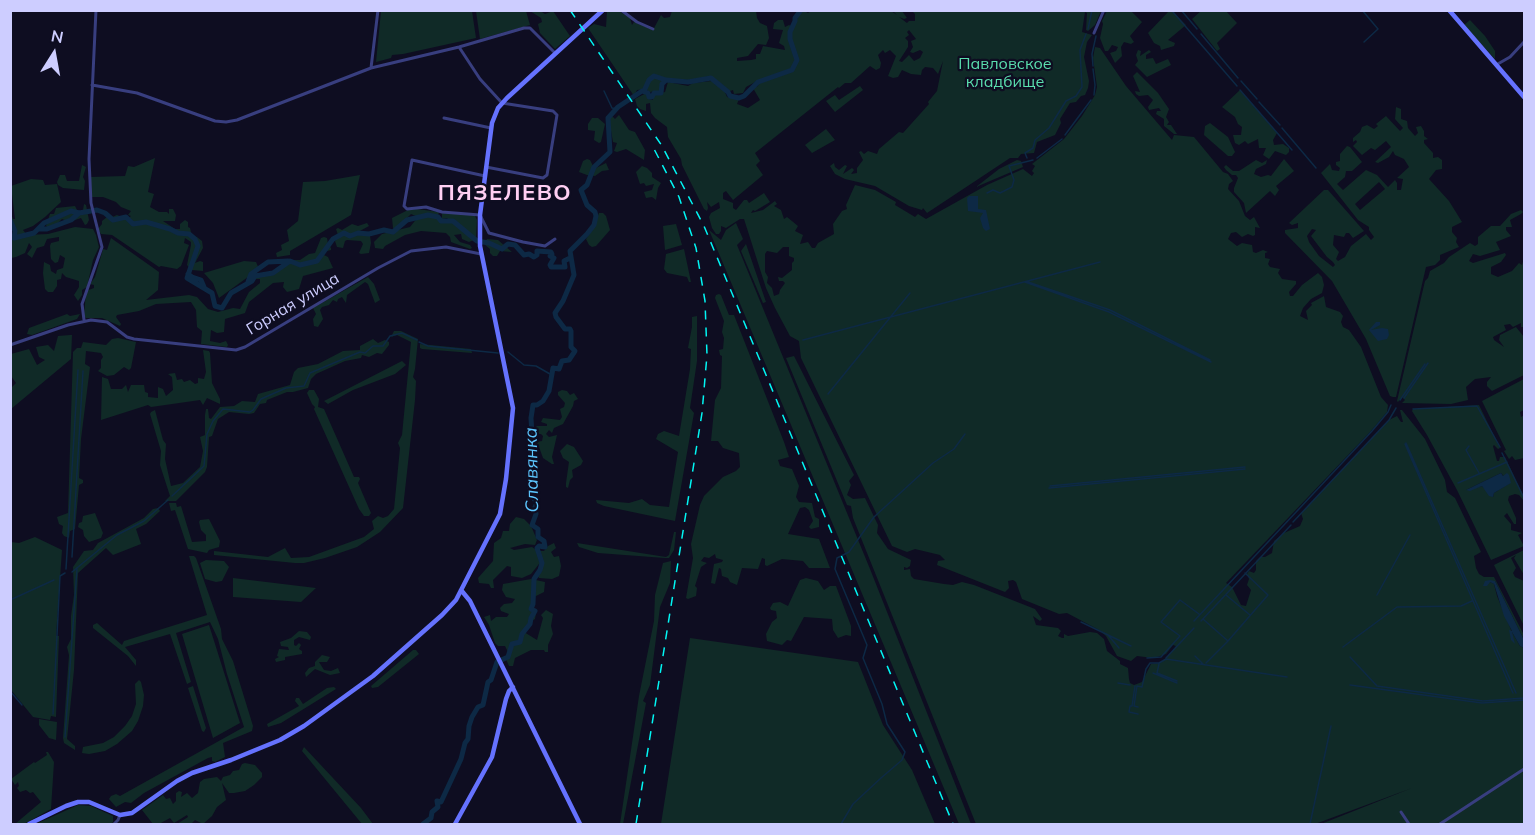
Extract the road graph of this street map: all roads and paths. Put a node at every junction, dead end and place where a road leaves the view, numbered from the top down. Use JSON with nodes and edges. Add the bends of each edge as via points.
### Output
{"nodes":[{"id":1,"x":96,"y":10,"type":"edge"},
{"id":2,"x":378,"y":10,"type":"edge"},
{"id":3,"x":603,"y":10,"type":"edge"},
{"id":4,"x":621,"y":10,"type":"edge"},
{"id":5,"x":1104,"y":10,"type":"edge"},
{"id":6,"x":1449,"y":10,"type":"edge"},
{"id":7,"x":653,"y":28,"type":"dead end"},
{"id":8,"x":1094,"y":33,"type":"dead end"},
{"id":9,"x":1524,"y":42,"type":"edge"},
{"id":10,"x":459,"y":47,"type":"junction"},
{"id":11,"x":555,"y":53,"type":"junction"},
{"id":12,"x":1496,"y":65,"type":"junction"},
{"id":13,"x":371,"y":68,"type":"junction"},
{"id":14,"x":92,"y":85,"type":"junction"},
{"id":15,"x":1524,"y":97,"type":"edge"},
{"id":16,"x":502,"y":103,"type":"junction"},
{"id":17,"x":444,"y":118,"type":"dead end"},
{"id":18,"x":491,"y":128,"type":"junction"},
{"id":19,"x":486,"y":167,"type":"junction"},
{"id":20,"x":485,"y":176,"type":"junction"},
{"id":21,"x":480,"y":215,"type":"junction"},
{"id":22,"x":555,"y":239,"type":"dead end"},
{"id":23,"x":481,"y":254,"type":"junction"},
{"id":24,"x":84,"y":320,"type":"junction"},
{"id":25,"x":10,"y":345,"type":"edge"},
{"id":26,"x":461,"y":590,"type":"junction"},
{"id":27,"x":513,"y":687,"type":"junction"},
{"id":28,"x":1524,"y":769,"type":"edge"},
{"id":29,"x":1401,"y":812,"type":"dead end"},
{"id":30,"x":120,"y":815,"type":"junction"},
{"id":31,"x":30,"y":825,"type":"edge"},
{"id":32,"x":114,"y":825,"type":"edge"},
{"id":33,"x":455,"y":825,"type":"edge"},
{"id":34,"x":580,"y":825,"type":"edge"},
{"id":35,"x":1410,"y":825,"type":"edge"},
{"id":36,"x":1440,"y":825,"type":"edge"}],
"edges":[{"from":1,"to":14,"type":"street"},
{"from":2,"to":13,"type":"street"},
{"from":3,"to":11,"type":"main road"},
{"from":4,"to":7,"type":"street"},
{"from":5,"to":8,"type":"street"},
{"from":6,"to":12,"type":"main road"},
{"from":9,"to":12,"type":"street"},
{"from":10,"to":11,"type":"street","via":[[527,28]]},
{"from":10,"to":13,"type":"street"},
{"from":10,"to":16,"type":"street"},
{"from":11,"to":16,"type":"main road"},
{"from":12,"to":15,"type":"main road"},
{"from":13,"to":14,"type":"street","via":[[226,122],[137,93]]},
{"from":14,"to":24,"type":"street","via":[[91,203],[102,247],[82,304]]},
{"from":16,"to":18,"type":"main road"},
{"from":16,"to":19,"type":"street","via":[[553,111],[557,115],[547,175],[543,178]]},
{"from":17,"to":18,"type":"street"},
{"from":18,"to":19,"type":"main road"},
{"from":19,"to":20,"type":"main road"},
{"from":20,"to":21,"type":"main road"},
{"from":20,"to":21,"type":"street","via":[[412,160],[404,198],[407,209],[426,207]]},
{"from":21,"to":22,"type":"street","via":[[489,233],[545,246]]},
{"from":21,"to":23,"type":"main road"},
{"from":23,"to":24,"type":"street","name":"Горная улица","via":[[446,247],[411,251],[236,350],[127,337],[107,322]]},
{"from":23,"to":26,"type":"main road","via":[[513,408],[500,514]]},
{"from":24,"to":25,"type":"street"},
{"from":26,"to":27,"type":"main road"},
{"from":26,"to":30,"type":"main road","via":[[442,615],[408,646],[304,726],[256,751],[192,773],[137,809]]},
{"from":27,"to":33,"type":"main road","via":[[506,699],[492,757]]},
{"from":27,"to":34,"type":"main road"},
{"from":28,"to":36,"type":"street"},
{"from":29,"to":35,"type":"street"},
{"from":30,"to":31,"type":"main road","via":[[78,801]]},
{"from":30,"to":32,"type":"street"}]}
